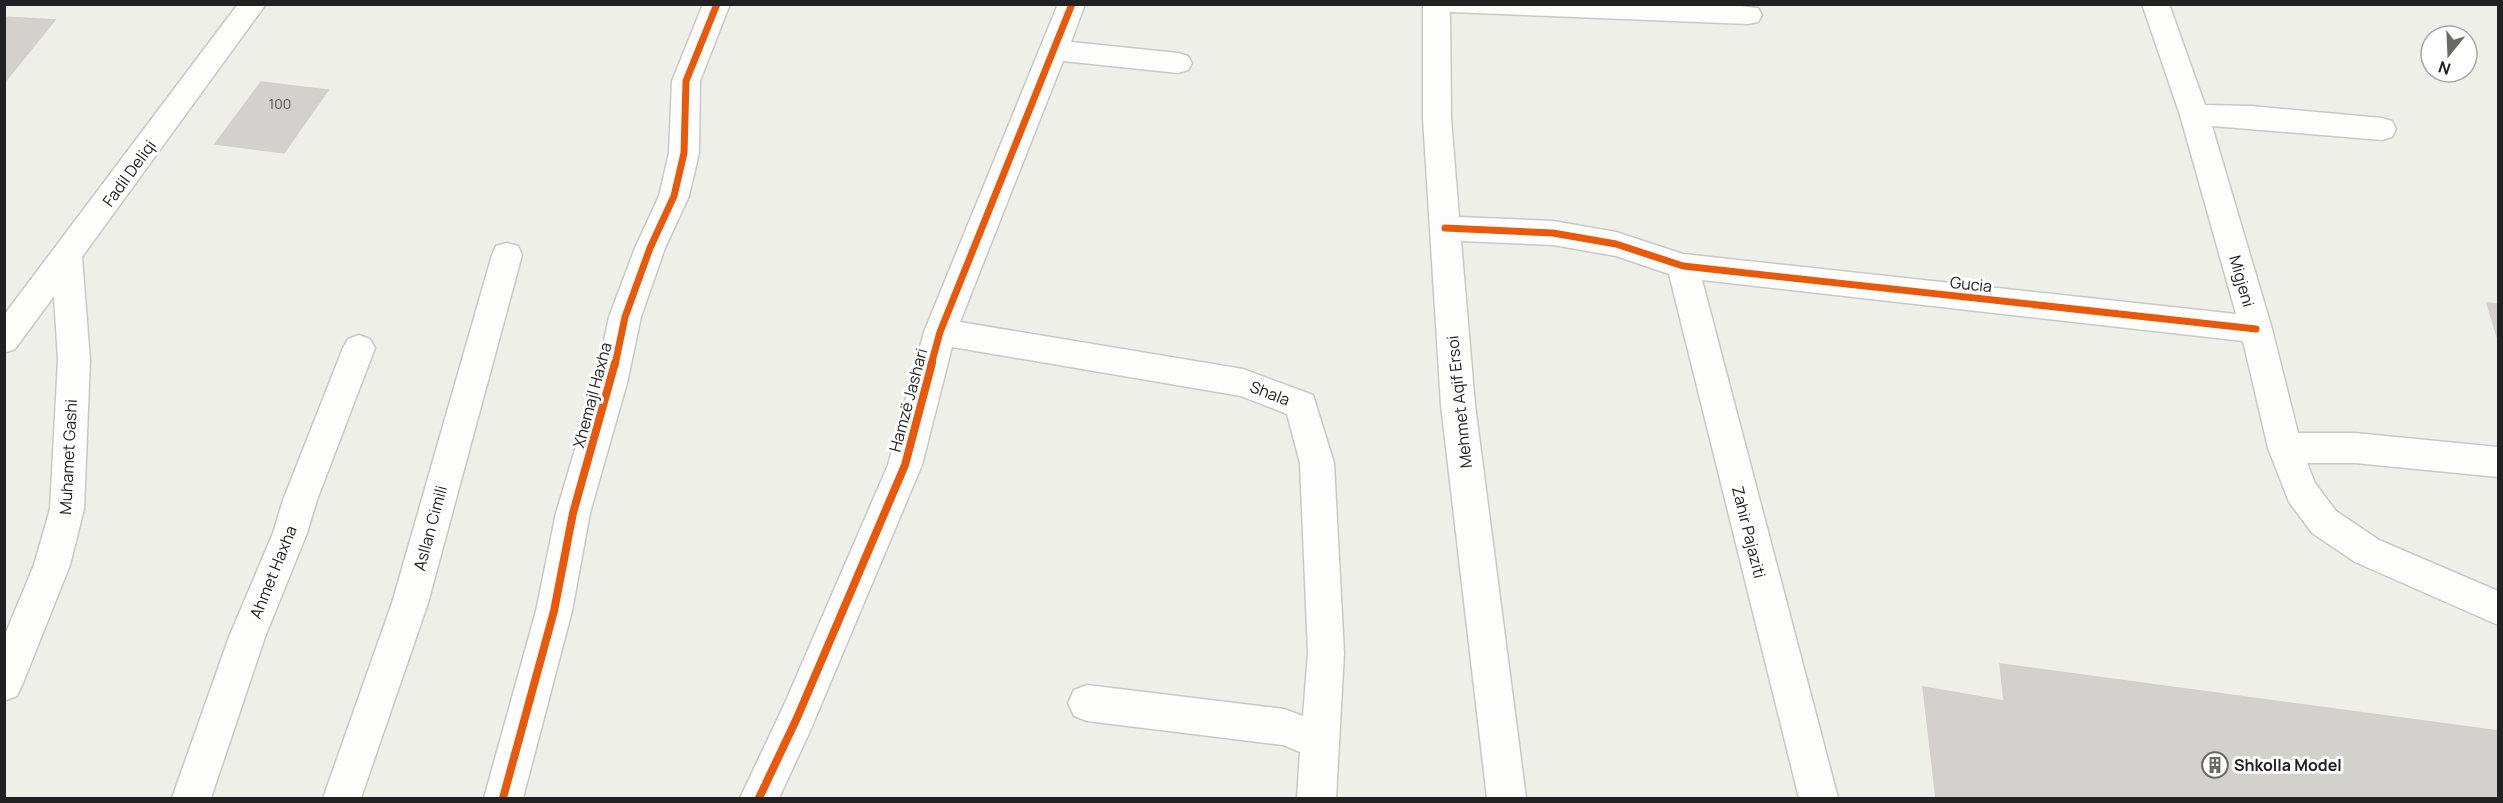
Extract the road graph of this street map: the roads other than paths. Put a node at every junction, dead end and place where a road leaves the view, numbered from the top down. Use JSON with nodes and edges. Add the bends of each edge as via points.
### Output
{"nodes":[{"id":1,"x":253,"y":4,"type":"edge"},
{"id":2,"x":699,"y":4,"type":"edge"},
{"id":3,"x":717,"y":4,"type":"edge"},
{"id":4,"x":1072,"y":4,"type":"edge"},
{"id":5,"x":1436,"y":4,"type":"edge"},
{"id":6,"x":1455,"y":4,"type":"edge"},
{"id":7,"x":2155,"y":4,"type":"edge"},
{"id":8,"x":1748,"y":15,"type":"dead end"},
{"id":9,"x":1053,"y":50,"type":"junction"},
{"id":10,"x":1178,"y":63,"type":"dead end"},
{"id":11,"x":689,"y":69,"type":"junction"},
{"id":12,"x":2194,"y":115,"type":"junction"},
{"id":13,"x":2382,"y":129,"type":"dead end"},
{"id":14,"x":1445,"y":228,"type":"junction"},
{"id":15,"x":507,"y":255,"type":"dead end"},
{"id":16,"x":67,"y":256,"type":"junction"},
{"id":17,"x":1683,"y":266,"type":"junction"},
{"id":18,"x":2256,"y":329,"type":"junction"},
{"id":19,"x":940,"y":332,"type":"junction"},
{"id":20,"x":4,"y":340,"type":"edge"},
{"id":21,"x":359,"y":348,"type":"dead end"},
{"id":22,"x":2285,"y":448,"type":"junction"},
{"id":23,"x":2499,"y":462,"type":"edge"},
{"id":24,"x":2499,"y":608,"type":"edge"},
{"id":25,"x":4,"y":683,"type":"edge"},
{"id":26,"x":1087,"y":703,"type":"dead end"},
{"id":27,"x":1320,"y":742,"type":"junction"},
{"id":28,"x":191,"y":798,"type":"edge"},
{"id":29,"x":342,"y":798,"type":"edge"},
{"id":30,"x":503,"y":798,"type":"edge"},
{"id":31,"x":759,"y":798,"type":"edge"},
{"id":32,"x":1317,"y":798,"type":"edge"},
{"id":33,"x":1506,"y":798,"type":"edge"},
{"id":34,"x":1818,"y":798,"type":"edge"}],
"edges":[{"from":1,"to":16,"type":"street","name":"Fadil Deliqi"},
{"from":2,"to":11,"type":"street","name":"Xhemajl Haxha"},
{"from":3,"to":11,"type":"street","name":"Xhemajl Haxha"},
{"from":4,"to":9,"type":"street","name":"Hamzë Jashari"},
{"from":5,"to":14,"type":"street","name":"Mehmet Aqif Ersoi","via":[[1437,118]]},
{"from":6,"to":8,"type":"street"},
{"from":7,"to":12,"type":"street","name":"Migjeni"},
{"from":9,"to":10,"type":"street"},
{"from":9,"to":19,"type":"street","name":"Hamzë Jashari"},
{"from":11,"to":30,"type":"street","name":"Xhemajl Haxha","via":[[684,153],[674,196],[625,317],[611,383],[573,513],[554,611]]},
{"from":12,"to":13,"type":"street"},
{"from":12,"to":18,"type":"street","name":"Migjeni"},
{"from":14,"to":17,"type":"street","name":"Gucia","via":[[1553,233],[1616,244]]},
{"from":14,"to":33,"type":"street","name":"Mehmet Aqif Ersoi","via":[[1458,405]]},
{"from":15,"to":29,"type":"street","name":"Asllan Cimili","via":[[410,603]]},
{"from":16,"to":20,"type":"street","name":"Fadil Deliqi"},
{"from":16,"to":25,"type":"street","name":"Muhamet Gashi","via":[[74,360],[67,509],[52,565]]},
{"from":17,"to":18,"type":"street","name":"Gucia"},
{"from":17,"to":34,"type":"street","name":"Zahir Pajaziti"},
{"from":18,"to":22,"type":"street","name":"Migjeni"},
{"from":19,"to":27,"type":"street","name":"Shala","via":[[1243,383],[1302,405],[1317,463],[1326,653]]},
{"from":19,"to":31,"type":"street","name":"Hamzë Jashari","via":[[905,465]]},
{"from":21,"to":28,"type":"street","name":"Ahmet Haxha","via":[[247,637]]},
{"from":22,"to":23,"type":"street","via":[[2355,448]]},
{"from":22,"to":24,"type":"street","name":"Migjeni","via":[[2301,491],[2324,522],[2367,551]]},
{"from":26,"to":27,"type":"street","via":[[1284,727]]},
{"from":27,"to":32,"type":"street","name":"Shala"}]}
